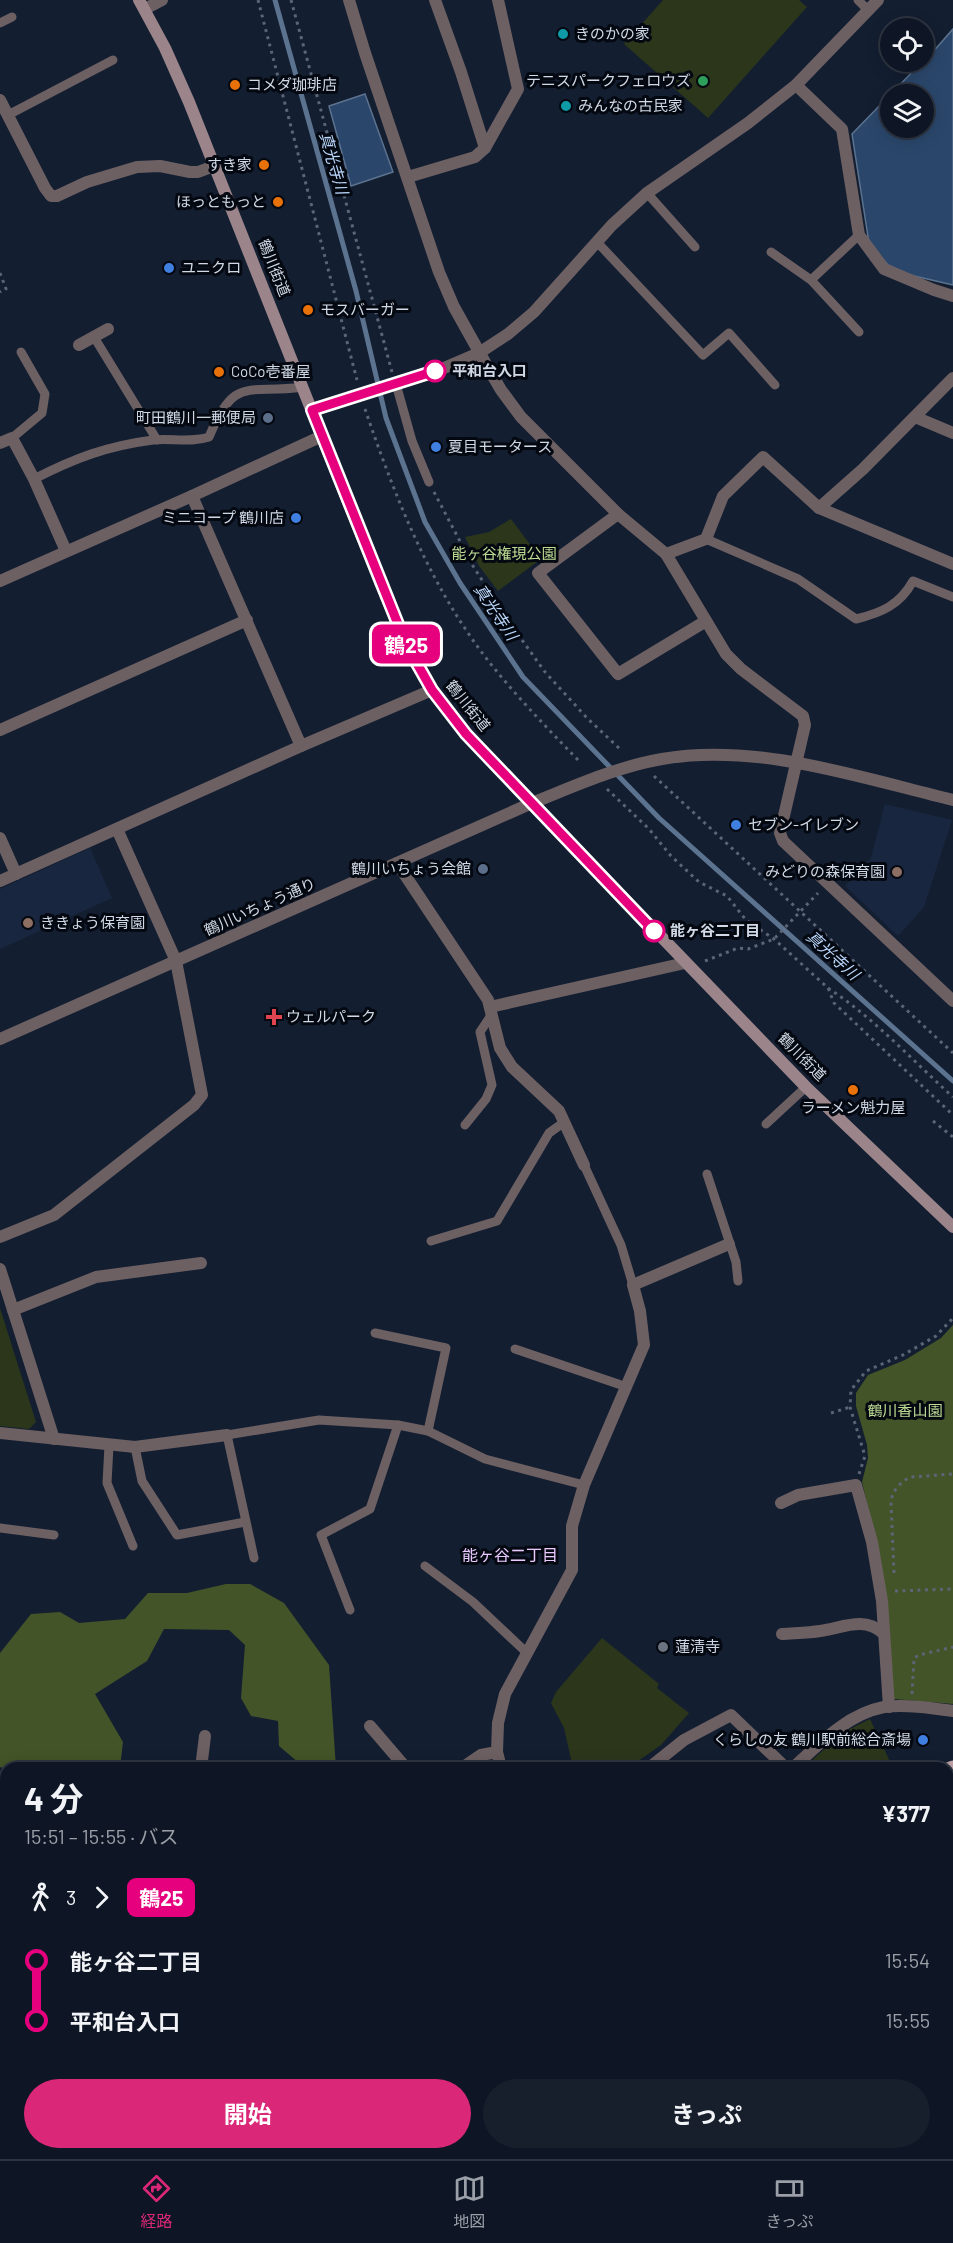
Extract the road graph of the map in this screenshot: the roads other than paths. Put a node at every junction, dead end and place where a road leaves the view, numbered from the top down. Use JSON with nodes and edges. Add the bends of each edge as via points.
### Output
{"nodes":[{"id":1,"x":162,"y":0,"type":"edge"},
{"id":2,"x":349,"y":0,"type":"edge"},
{"id":3,"x":435,"y":0,"type":"edge"},
{"id":4,"x":498,"y":0,"type":"edge"},
{"id":5,"x":858,"y":0,"type":"edge"},
{"id":6,"x":878,"y":0,"type":"edge"},
{"id":7,"x":142,"y":5,"type":"edge"},
{"id":8,"x":868,"y":10,"type":"junction"},
{"id":9,"x":12,"y":17,"type":"dead end"},
{"id":10,"x":0,"y":23,"type":"edge"},
{"id":11,"x":113,"y":60,"type":"dead end"},
{"id":12,"x":796,"y":85,"type":"junction"},
{"id":13,"x":0,"y":100,"type":"edge"},
{"id":14,"x":8,"y":115,"type":"junction"},
{"id":15,"x":485,"y":148,"type":"junction"},
{"id":16,"x":214,"y":166,"type":"junction"},
{"id":17,"x":408,"y":177,"type":"junction"},
{"id":18,"x":647,"y":193,"type":"junction"},
{"id":19,"x":859,"y":235,"type":"junction"},
{"id":20,"x":597,"y":242,"type":"junction"},
{"id":21,"x":695,"y":247,"type":"dead end"},
{"id":22,"x":771,"y":252,"type":"dead end"},
{"id":23,"x":811,"y":280,"type":"junction"},
{"id":24,"x":953,"y":296,"type":"edge"},
{"id":25,"x":108,"y":329,"type":"dead end"},
{"id":26,"x":859,"y":332,"type":"dead end"},
{"id":27,"x":94,"y":337,"type":"junction"},
{"id":28,"x":79,"y":345,"type":"dead end"},
{"id":29,"x":21,"y":352,"type":"dead end"},
{"id":30,"x":480,"y":353,"type":"junction"},
{"id":31,"x":953,"y":378,"type":"edge"},
{"id":32,"x":393,"y":380,"type":"junction"},
{"id":33,"x":776,"y":385,"type":"dead end"},
{"id":34,"x":302,"y":387,"type":"junction"},
{"id":35,"x":312,"y":410,"type":"junction"},
{"id":36,"x":915,"y":417,"type":"junction"},
{"id":37,"x":953,"y":433,"type":"edge"},
{"id":38,"x":322,"y":436,"type":"junction"},
{"id":39,"x":6,"y":440,"type":"edge"},
{"id":40,"x":157,"y":440,"type":"junction"},
{"id":41,"x":34,"y":479,"type":"junction"},
{"id":42,"x":429,"y":482,"type":"road end"},
{"id":43,"x":192,"y":496,"type":"junction"},
{"id":44,"x":819,"y":508,"type":"junction"},
{"id":45,"x":618,"y":514,"type":"junction"},
{"id":46,"x":706,"y":539,"type":"junction"},
{"id":47,"x":66,"y":551,"type":"junction"},
{"id":48,"x":666,"y":554,"type":"junction"},
{"id":49,"x":953,"y":564,"type":"edge"},
{"id":50,"x":0,"y":581,"type":"edge"},
{"id":51,"x":953,"y":597,"type":"edge"},
{"id":52,"x":247,"y":620,"type":"junction"},
{"id":53,"x":706,"y":621,"type":"junction"},
{"id":54,"x":432,"y":690,"type":"junction"},
{"id":55,"x":0,"y":730,"type":"edge"},
{"id":56,"x":301,"y":746,"type":"junction"},
{"id":57,"x":796,"y":763,"type":"junction"},
{"id":58,"x":953,"y":800,"type":"edge"},
{"id":59,"x":532,"y":803,"type":"junction"},
{"id":60,"x":117,"y":829,"type":"junction"},
{"id":61,"x":0,"y":838,"type":"edge"},
{"id":62,"x":397,"y":863,"type":"junction"},
{"id":63,"x":16,"y":874,"type":"junction"},
{"id":64,"x":0,"y":881,"type":"edge"},
{"id":65,"x":176,"y":961,"type":"junction"},
{"id":66,"x":685,"y":963,"type":"junction"},
{"id":67,"x":953,"y":1001,"type":"edge"},
{"id":68,"x":491,"y":1010,"type":"junction"},
{"id":69,"x":0,"y":1039,"type":"edge"},
{"id":70,"x":806,"y":1087,"type":"junction"},
{"id":71,"x":564,"y":1123,"type":"junction"},
{"id":72,"x":766,"y":1124,"type":"dead end"},
{"id":73,"x":465,"y":1125,"type":"dead end"},
{"id":74,"x":584,"y":1165,"type":"joint"},
{"id":75,"x":707,"y":1174,"type":"dead end"},
{"id":76,"x":953,"y":1227,"type":"edge"},
{"id":77,"x":0,"y":1237,"type":"edge"},
{"id":78,"x":431,"y":1241,"type":"dead end"},
{"id":79,"x":729,"y":1244,"type":"junction"},
{"id":80,"x":201,"y":1263,"type":"dead end"},
{"id":81,"x":0,"y":1269,"type":"edge"},
{"id":82,"x":738,"y":1281,"type":"dead end"},
{"id":83,"x":633,"y":1285,"type":"junction"},
{"id":84,"x":14,"y":1310,"type":"junction"},
{"id":85,"x":375,"y":1333,"type":"dead end"},
{"id":86,"x":515,"y":1349,"type":"dead end"},
{"id":87,"x":627,"y":1387,"type":"junction"},
{"id":88,"x":398,"y":1425,"type":"junction"},
{"id":89,"x":429,"y":1431,"type":"junction"},
{"id":90,"x":0,"y":1433,"type":"edge"},
{"id":91,"x":227,"y":1435,"type":"junction"},
{"id":92,"x":54,"y":1439,"type":"junction"},
{"id":93,"x":109,"y":1446,"type":"junction"},
{"id":94,"x":135,"y":1447,"type":"junction"},
{"id":95,"x":584,"y":1485,"type":"junction"},
{"id":96,"x":781,"y":1503,"type":"dead end"},
{"id":97,"x":245,"y":1522,"type":"junction"},
{"id":98,"x":0,"y":1528,"type":"edge"},
{"id":99,"x":54,"y":1535,"type":"dead end"},
{"id":100,"x":133,"y":1546,"type":"dead end"},
{"id":101,"x":254,"y":1558,"type":"dead end"},
{"id":102,"x":425,"y":1566,"type":"dead end"},
{"id":103,"x":350,"y":1610,"type":"dead end"},
{"id":104,"x":883,"y":1633,"type":"junction"},
{"id":105,"x":782,"y":1634,"type":"dead end"},
{"id":106,"x":527,"y":1653,"type":"junction"},
{"id":107,"x":889,"y":1707,"type":"junction"},
{"id":108,"x":953,"y":1711,"type":"edge"},
{"id":109,"x":370,"y":1726,"type":"dead end"},
{"id":110,"x":205,"y":1736,"type":"dead end"},
{"id":111,"x":497,"y":1752,"type":"junction"},
{"id":112,"x":202,"y":1762,"type":"edge"},
{"id":113,"x":401,"y":1762,"type":"edge"},
{"id":114,"x":471,"y":1762,"type":"edge"},
{"id":115,"x":500,"y":1762,"type":"edge"},
{"id":116,"x":656,"y":1762,"type":"edge"},
{"id":117,"x":780,"y":1762,"type":"edge"},
{"id":118,"x":800,"y":1762,"type":"edge"}],
"edges":[{"from":1,"to":7,"type":"street"},
{"from":2,"to":17,"type":"street"},
{"from":3,"to":15,"type":"street"},
{"from":4,"to":15,"type":"street","via":[[518,89]]},
{"from":5,"to":8,"type":"lane"},
{"from":6,"to":8,"type":"street"},
{"from":7,"to":16,"type":"main road","name":"鶴川街道","via":[[189,102]]},
{"from":8,"to":12,"type":"street"},
{"from":9,"to":10,"type":"lane"},
{"from":11,"to":14,"type":"lane"},
{"from":12,"to":18,"type":"street"},
{"from":12,"to":19,"type":"street","via":[[842,129]]},
{"from":13,"to":14,"type":"street"},
{"from":14,"to":16,"type":"street","via":[[45,188],[54,197],[137,167],[198,172]]},
{"from":15,"to":17,"type":"street","via":[[475,157]]},
{"from":16,"to":34,"type":"main road","name":"鶴川街道"},
{"from":17,"to":30,"type":"street","via":[[439,272]]},
{"from":18,"to":20,"type":"street"},
{"from":18,"to":21,"type":"lane"},
{"from":19,"to":23,"type":"lane"},
{"from":19,"to":24,"type":"street","via":[[884,269]]},
{"from":20,"to":30,"type":"street","via":[[534,312]]},
{"from":20,"to":33,"type":"lane","via":[[703,355],[729,333]]},
{"from":22,"to":23,"type":"lane"},
{"from":23,"to":26,"type":"lane"},
{"from":25,"to":27,"type":"street"},
{"from":27,"to":28,"type":"street"},
{"from":27,"to":40,"type":"lane"},
{"from":29,"to":39,"type":"lane","via":[[45,394],[42,413]]},
{"from":30,"to":32,"type":"street","via":[[437,371]]},
{"from":30,"to":45,"type":"street","via":[[521,417]]},
{"from":31,"to":36,"type":"street"},
{"from":32,"to":35,"type":"street"},
{"from":32,"to":42,"type":"lane"},
{"from":34,"to":35,"type":"main road","name":"鶴川街道"},
{"from":34,"to":40,"type":"lane","via":[[246,390],[225,404],[208,437]]},
{"from":35,"to":38,"type":"main road","name":"鶴川街道"},
{"from":36,"to":37,"type":"street"},
{"from":36,"to":44,"type":"street"},
{"from":38,"to":43,"type":"street"},
{"from":38,"to":54,"type":"main road","name":"鶴川街道","via":[[406,644]]},
{"from":39,"to":41,"type":"street"},
{"from":40,"to":41,"type":"lane","via":[[114,446],[71,460]]},
{"from":41,"to":47,"type":"street"},
{"from":43,"to":47,"type":"street"},
{"from":43,"to":52,"type":"street"},
{"from":44,"to":46,"type":"street","via":[[763,458],[723,496]]},
{"from":44,"to":49,"type":"street"},
{"from":45,"to":48,"type":"street"},
{"from":45,"to":53,"type":"street","via":[[538,573],[618,674]]},
{"from":46,"to":48,"type":"street"},
{"from":46,"to":51,"type":"lane","via":[[798,579],[856,619],[884,612],[908,591],[913,581]]},
{"from":47,"to":50,"type":"street"},
{"from":48,"to":53,"type":"street"},
{"from":52,"to":55,"type":"street"},
{"from":52,"to":56,"type":"street"},
{"from":53,"to":57,"type":"street","via":[[726,654],[741,669],[803,716],[805,725]]},
{"from":54,"to":56,"type":"street"},
{"from":54,"to":59,"type":"main road","name":"鶴川街道","via":[[466,734]]},
{"from":56,"to":60,"type":"street"},
{"from":57,"to":58,"type":"street","name":"鶴川いちょう通り"},
{"from":57,"to":59,"type":"street","name":"鶴川いちょう通り","via":[[714,754],[685,756],[632,765]]},
{"from":57,"to":67,"type":"street","via":[[780,833],[783,841]]},
{"from":59,"to":62,"type":"street","name":"鶴川いちょう通り"},
{"from":59,"to":66,"type":"main road","name":"鶴川街道"},
{"from":60,"to":63,"type":"street"},
{"from":60,"to":65,"type":"street"},
{"from":61,"to":63,"type":"street"},
{"from":62,"to":65,"type":"street","name":"鶴川いちょう通り"},
{"from":62,"to":68,"type":"street"},
{"from":63,"to":64,"type":"street"},
{"from":65,"to":69,"type":"street","name":"鶴川いちょう通り"},
{"from":65,"to":77,"type":"street","via":[[202,1095],[54,1215]]},
{"from":66,"to":68,"type":"street"},
{"from":66,"to":70,"type":"main road","name":"鶴川街道"},
{"from":68,"to":71,"type":"street","via":[[500,1048],[512,1067],[559,1111]]},
{"from":68,"to":73,"type":"lane","via":[[480,1032],[492,1085]]},
{"from":70,"to":72,"type":"lane"},
{"from":70,"to":76,"type":"main road","name":"鶴川街道"},
{"from":71,"to":74,"type":"street"},
{"from":71,"to":78,"type":"lane","via":[[549,1133],[497,1221]]},
{"from":74,"to":83,"type":"lane","via":[[617,1236]]},
{"from":75,"to":79,"type":"lane"},
{"from":79,"to":82,"type":"lane"},
{"from":79,"to":83,"type":"street"},
{"from":80,"to":84,"type":"street","via":[[96,1277]]},
{"from":81,"to":84,"type":"street"},
{"from":83,"to":87,"type":"street","via":[[644,1345]]},
{"from":84,"to":92,"type":"street"},
{"from":85,"to":89,"type":"lane","via":[[446,1348]]},
{"from":86,"to":87,"type":"lane"},
{"from":87,"to":95,"type":"street"},
{"from":88,"to":89,"type":"lane"},
{"from":88,"to":91,"type":"lane","via":[[319,1419]]},
{"from":88,"to":103,"type":"lane","via":[[370,1509],[321,1535]]},
{"from":89,"to":95,"type":"lane","via":[[485,1459]]},
{"from":90,"to":92,"type":"street"},
{"from":91,"to":94,"type":"street"},
{"from":91,"to":97,"type":"lane"},
{"from":92,"to":93,"type":"street"},
{"from":93,"to":94,"type":"street"},
{"from":93,"to":100,"type":"lane","via":[[107,1483]]},
{"from":94,"to":97,"type":"lane","via":[[142,1480],[177,1535]]},
{"from":95,"to":106,"type":"street","via":[[572,1526],[572,1570]]},
{"from":96,"to":104,"type":"street","via":[[798,1495],[856,1485],[872,1542]]},
{"from":97,"to":101,"type":"lane"},
{"from":98,"to":99,"type":"lane"},
{"from":102,"to":106,"type":"lane","via":[[473,1602]]},
{"from":104,"to":105,"type":"street","via":[[855,1623]]},
{"from":104,"to":107,"type":"street"},
{"from":106,"to":111,"type":"street","via":[[506,1694],[498,1723]]},
{"from":107,"to":108,"type":"street"},
{"from":107,"to":118,"type":"street","via":[[842,1726]]},
{"from":109,"to":113,"type":"street"},
{"from":110,"to":112,"type":"street"},
{"from":111,"to":114,"type":"street"},
{"from":111,"to":115,"type":"street"},
{"from":116,"to":117,"type":"street","via":[[684,1740],[731,1715]]}]}
